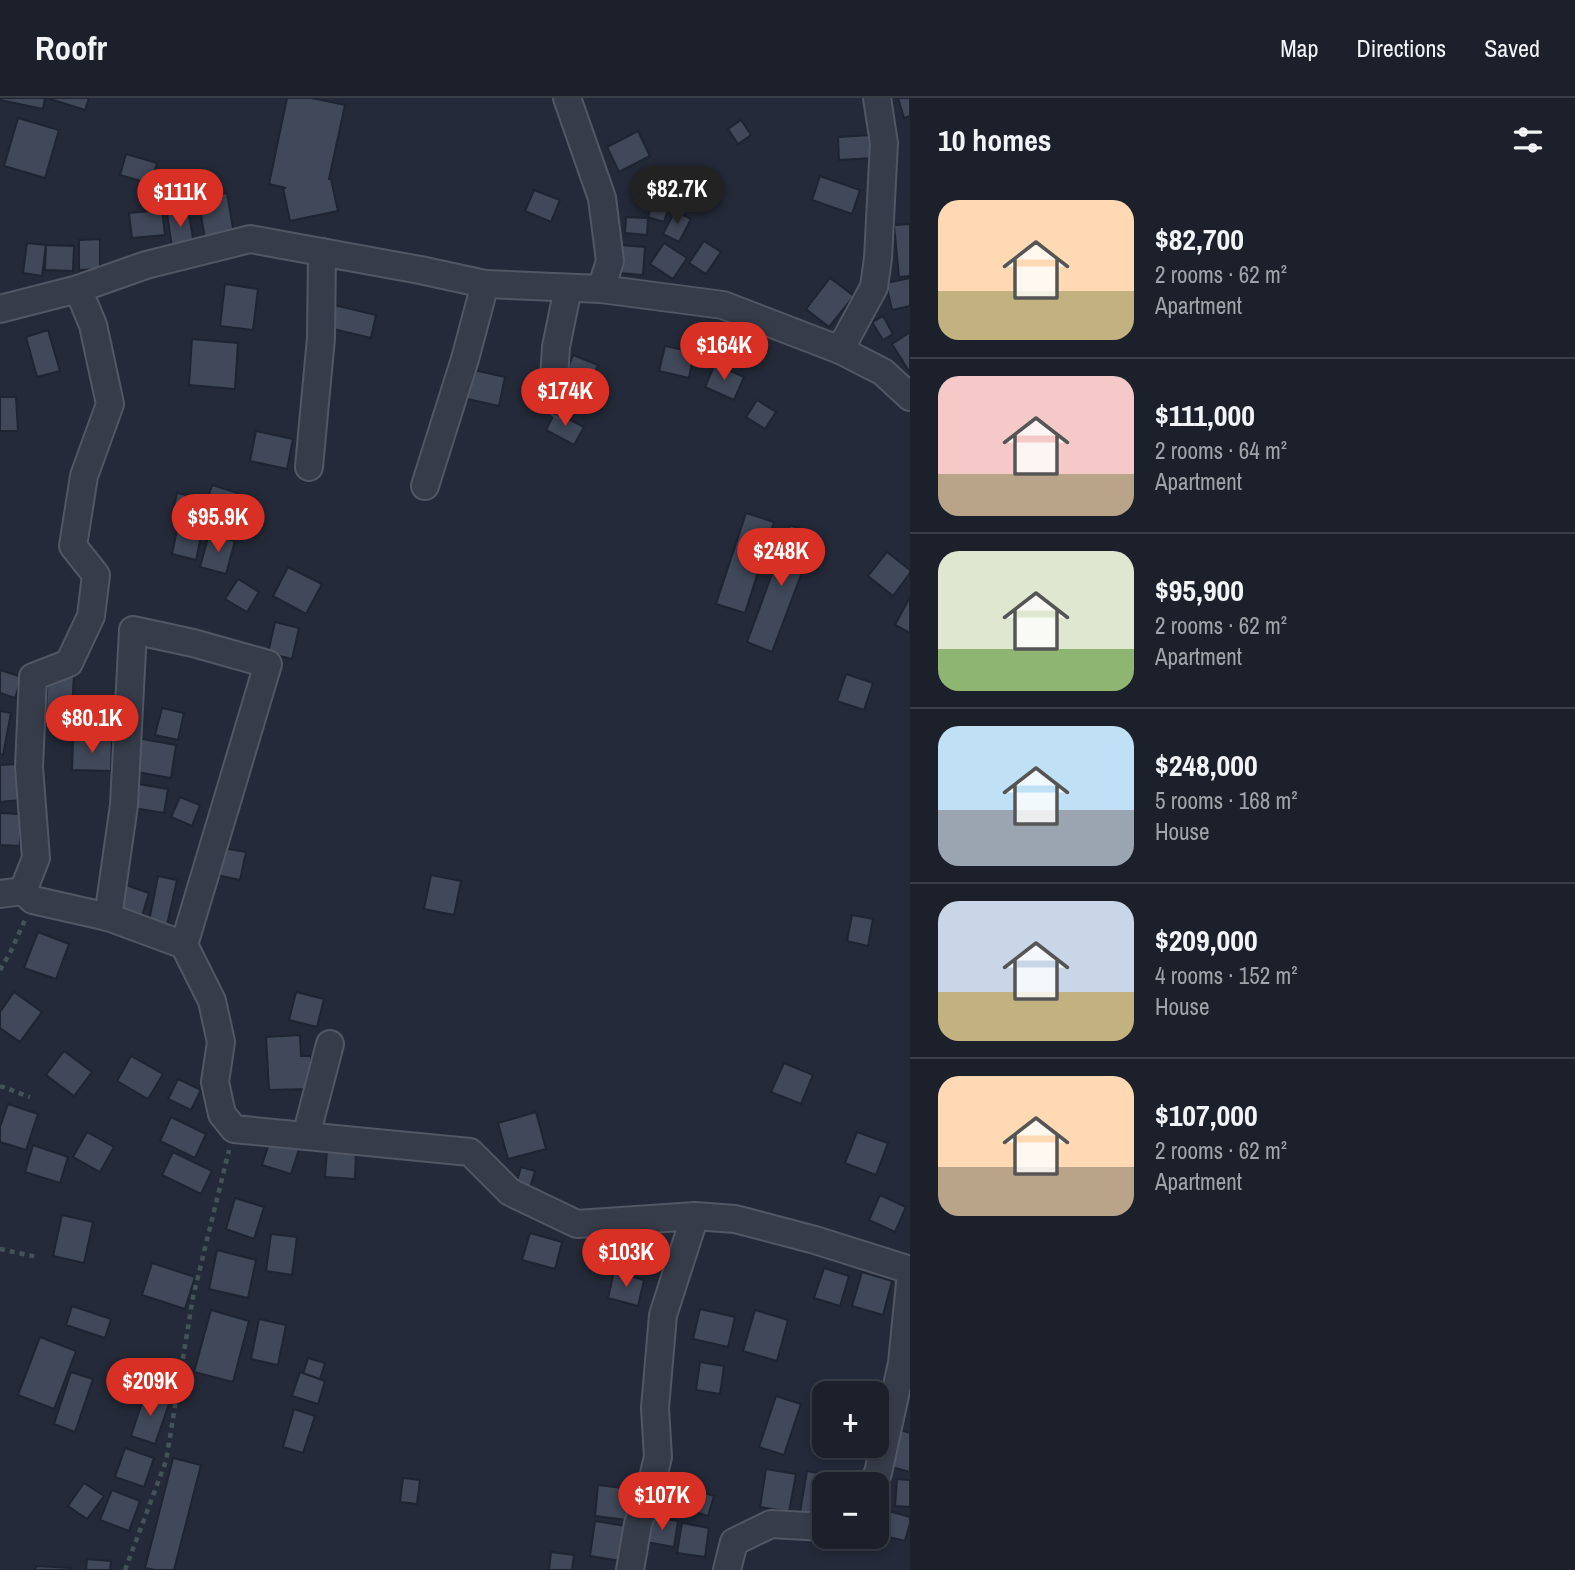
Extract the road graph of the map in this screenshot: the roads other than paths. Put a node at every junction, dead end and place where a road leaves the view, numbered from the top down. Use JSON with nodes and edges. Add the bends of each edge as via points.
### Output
{"nodes":[{"id":1,"x":567,"y":98,"type":"edge"},
{"id":2,"x":877,"y":98,"type":"edge"},
{"id":3,"x":322,"y":252,"type":"junction"},
{"id":4,"x":485,"y":284,"type":"junction"},
{"id":5,"x":568,"y":288,"type":"junction"},
{"id":6,"x":78,"y":289,"type":"junction"},
{"id":7,"x":601,"y":289,"type":"junction"},
{"id":8,"x":0,"y":309,"type":"edge"},
{"id":9,"x":840,"y":350,"type":"junction"},
{"id":10,"x":910,"y":397,"type":"edge"},
{"id":11,"x":561,"y":404,"type":"dead end"},
{"id":12,"x":309,"y":467,"type":"dead end"},
{"id":13,"x":425,"y":486,"type":"dead end"},
{"id":14,"x":19,"y":895,"type":"edge"},
{"id":15,"x":108,"y":917,"type":"junction"},
{"id":16,"x":184,"y":945,"type":"junction"},
{"id":17,"x":330,"y":1044,"type":"dead end"},
{"id":18,"x":306,"y":1136,"type":"junction"},
{"id":19,"x":695,"y":1216,"type":"junction"},
{"id":20,"x":910,"y":1269,"type":"edge"},
{"id":21,"x":910,"y":1283,"type":"edge"},
{"id":22,"x":878,"y":1472,"type":"edge"},
{"id":23,"x":812,"y":1526,"type":"edge"},
{"id":24,"x":631,"y":1570,"type":"edge"},
{"id":25,"x":727,"y":1570,"type":"edge"}],
"edges":[{"from":1,"to":7,"type":"street","via":[[602,198],[610,261]]},
{"from":2,"to":9,"type":"street","via":[[884,143],[874,287]]},
{"from":3,"to":4,"type":"street"},
{"from":3,"to":6,"type":"street","via":[[250,239],[146,265]]},
{"from":3,"to":12,"type":"street","via":[[321,338]]},
{"from":4,"to":5,"type":"street"},
{"from":4,"to":13,"type":"street"},
{"from":5,"to":7,"type":"street"},
{"from":5,"to":11,"type":"street","via":[[554,378]]},
{"from":6,"to":8,"type":"street"},
{"from":6,"to":14,"type":"street","via":[[93,326],[110,404],[84,476],[74,546],[96,575],[91,616],[69,663],[33,677],[29,767],[36,858]]},
{"from":7,"to":9,"type":"street","via":[[723,305]]},
{"from":9,"to":10,"type":"street","via":[[883,372]]},
{"from":14,"to":15,"type":"street"},
{"from":15,"to":16,"type":"street"},
{"from":15,"to":16,"type":"street","via":[[124,805],[133,630],[268,664]]},
{"from":16,"to":18,"type":"street","via":[[212,1001],[221,1042],[215,1082],[222,1114],[234,1129]]},
{"from":17,"to":18,"type":"street"},
{"from":18,"to":19,"type":"street","via":[[470,1152],[510,1192],[577,1224]]},
{"from":19,"to":20,"type":"street","via":[[736,1219]]},
{"from":19,"to":24,"type":"street","via":[[663,1315],[655,1408],[658,1457],[638,1524]]},
{"from":21,"to":22,"type":"street","via":[[902,1363]]},
{"from":23,"to":25,"type":"street","via":[[771,1524],[734,1542]]}]}
